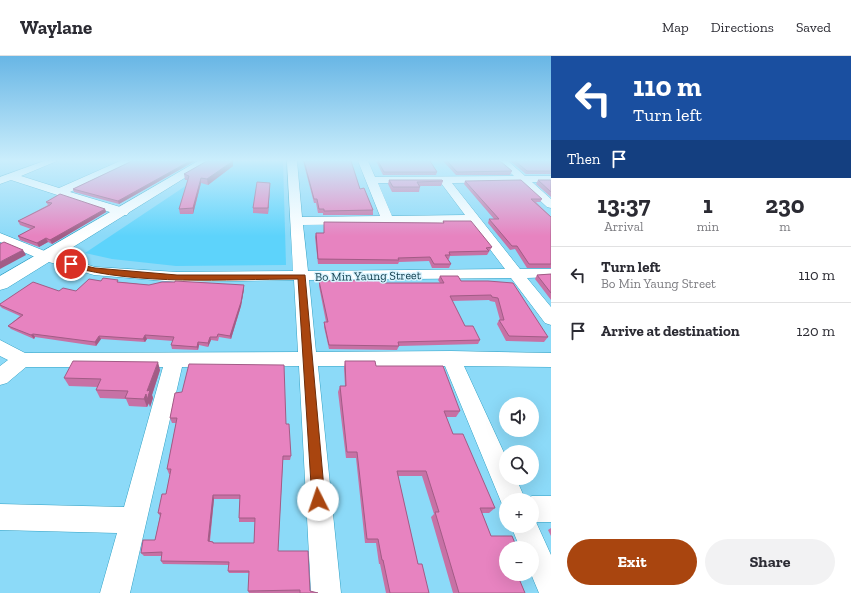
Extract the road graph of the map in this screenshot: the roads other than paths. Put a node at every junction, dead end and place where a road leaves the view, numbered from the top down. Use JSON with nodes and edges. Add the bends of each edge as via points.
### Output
{"nodes":[{"id":1,"x":41,"y":186,"type":"edge"},
{"id":2,"x":72,"y":186,"type":"edge"},
{"id":3,"x":165,"y":186,"type":"edge"},
{"id":4,"x":294,"y":186,"type":"edge"},
{"id":5,"x":374,"y":186,"type":"edge"},
{"id":6,"x":449,"y":186,"type":"edge"},
{"id":7,"x":531,"y":186,"type":"edge"},
{"id":8,"x":60,"y":192,"type":"junction"},
{"id":9,"x":551,"y":204,"type":"edge"},
{"id":10,"x":123,"y":212,"type":"junction"},
{"id":11,"x":475,"y":219,"type":"junction"},
{"id":12,"x":388,"y":220,"type":"junction"},
{"id":13,"x":297,"y":221,"type":"junction"},
{"id":14,"x":0,"y":237,"type":"edge"},
{"id":15,"x":47,"y":257,"type":"junction"},
{"id":16,"x":551,"y":273,"type":"edge"},
{"id":17,"x":516,"y":274,"type":"junction"},
{"id":18,"x":302,"y":276,"type":"junction"},
{"id":19,"x":0,"y":284,"type":"edge"},
{"id":20,"x":551,"y":319,"type":"edge"},
{"id":21,"x":0,"y":347,"type":"edge"},
{"id":22,"x":451,"y":358,"type":"junction"},
{"id":23,"x":22,"y":360,"type":"junction"},
{"id":24,"x":308,"y":360,"type":"junction"},
{"id":25,"x":551,"y":360,"type":"edge"},
{"id":26,"x":174,"y":361,"type":"junction"},
{"id":27,"x":0,"y":377,"type":"edge"},
{"id":28,"x":510,"y":493,"type":"edge"},
{"id":29,"x":539,"y":509,"type":"edge"},
{"id":30,"x":551,"y":509,"type":"edge"},
{"id":31,"x":0,"y":517,"type":"edge"},
{"id":32,"x":134,"y":520,"type":"junction"},
{"id":33,"x":527,"y":533,"type":"edge"},
{"id":34,"x":551,"y":588,"type":"edge"},
{"id":35,"x":115,"y":593,"type":"edge"},
{"id":36,"x":326,"y":593,"type":"edge"}],
"edges":[{"from":1,"to":8,"type":"street"},
{"from":2,"to":8,"type":"street"},
{"from":3,"to":10,"type":"street"},
{"from":4,"to":13,"type":"street"},
{"from":5,"to":12,"type":"street"},
{"from":6,"to":11,"type":"street"},
{"from":7,"to":9,"type":"street"},
{"from":8,"to":10,"type":"street"},
{"from":10,"to":15,"type":"street"},
{"from":11,"to":12,"type":"street"},
{"from":11,"to":17,"type":"street"},
{"from":12,"to":13,"type":"street"},
{"from":13,"to":18,"type":"street"},
{"from":14,"to":15,"type":"street","name":"Bo Min Yaung Street"},
{"from":15,"to":18,"type":"street","name":"Bo Min Yaung Street","via":[[94,271],[177,277]]},
{"from":15,"to":19,"type":"street"},
{"from":16,"to":17,"type":"street","name":"Bo Min Yaung Street"},
{"from":17,"to":18,"type":"street","name":"Bo Min Yaung Street"},
{"from":17,"to":20,"type":"street"},
{"from":18,"to":24,"type":"street"},
{"from":21,"to":23,"type":"street"},
{"from":22,"to":24,"type":"street"},
{"from":22,"to":25,"type":"street"},
{"from":22,"to":28,"type":"street"},
{"from":23,"to":26,"type":"street"},
{"from":23,"to":27,"type":"street"},
{"from":24,"to":26,"type":"street"},
{"from":24,"to":36,"type":"street"},
{"from":26,"to":32,"type":"street"},
{"from":29,"to":30,"type":"street"},
{"from":31,"to":32,"type":"street"},
{"from":32,"to":35,"type":"street"},
{"from":33,"to":34,"type":"street"}]}
